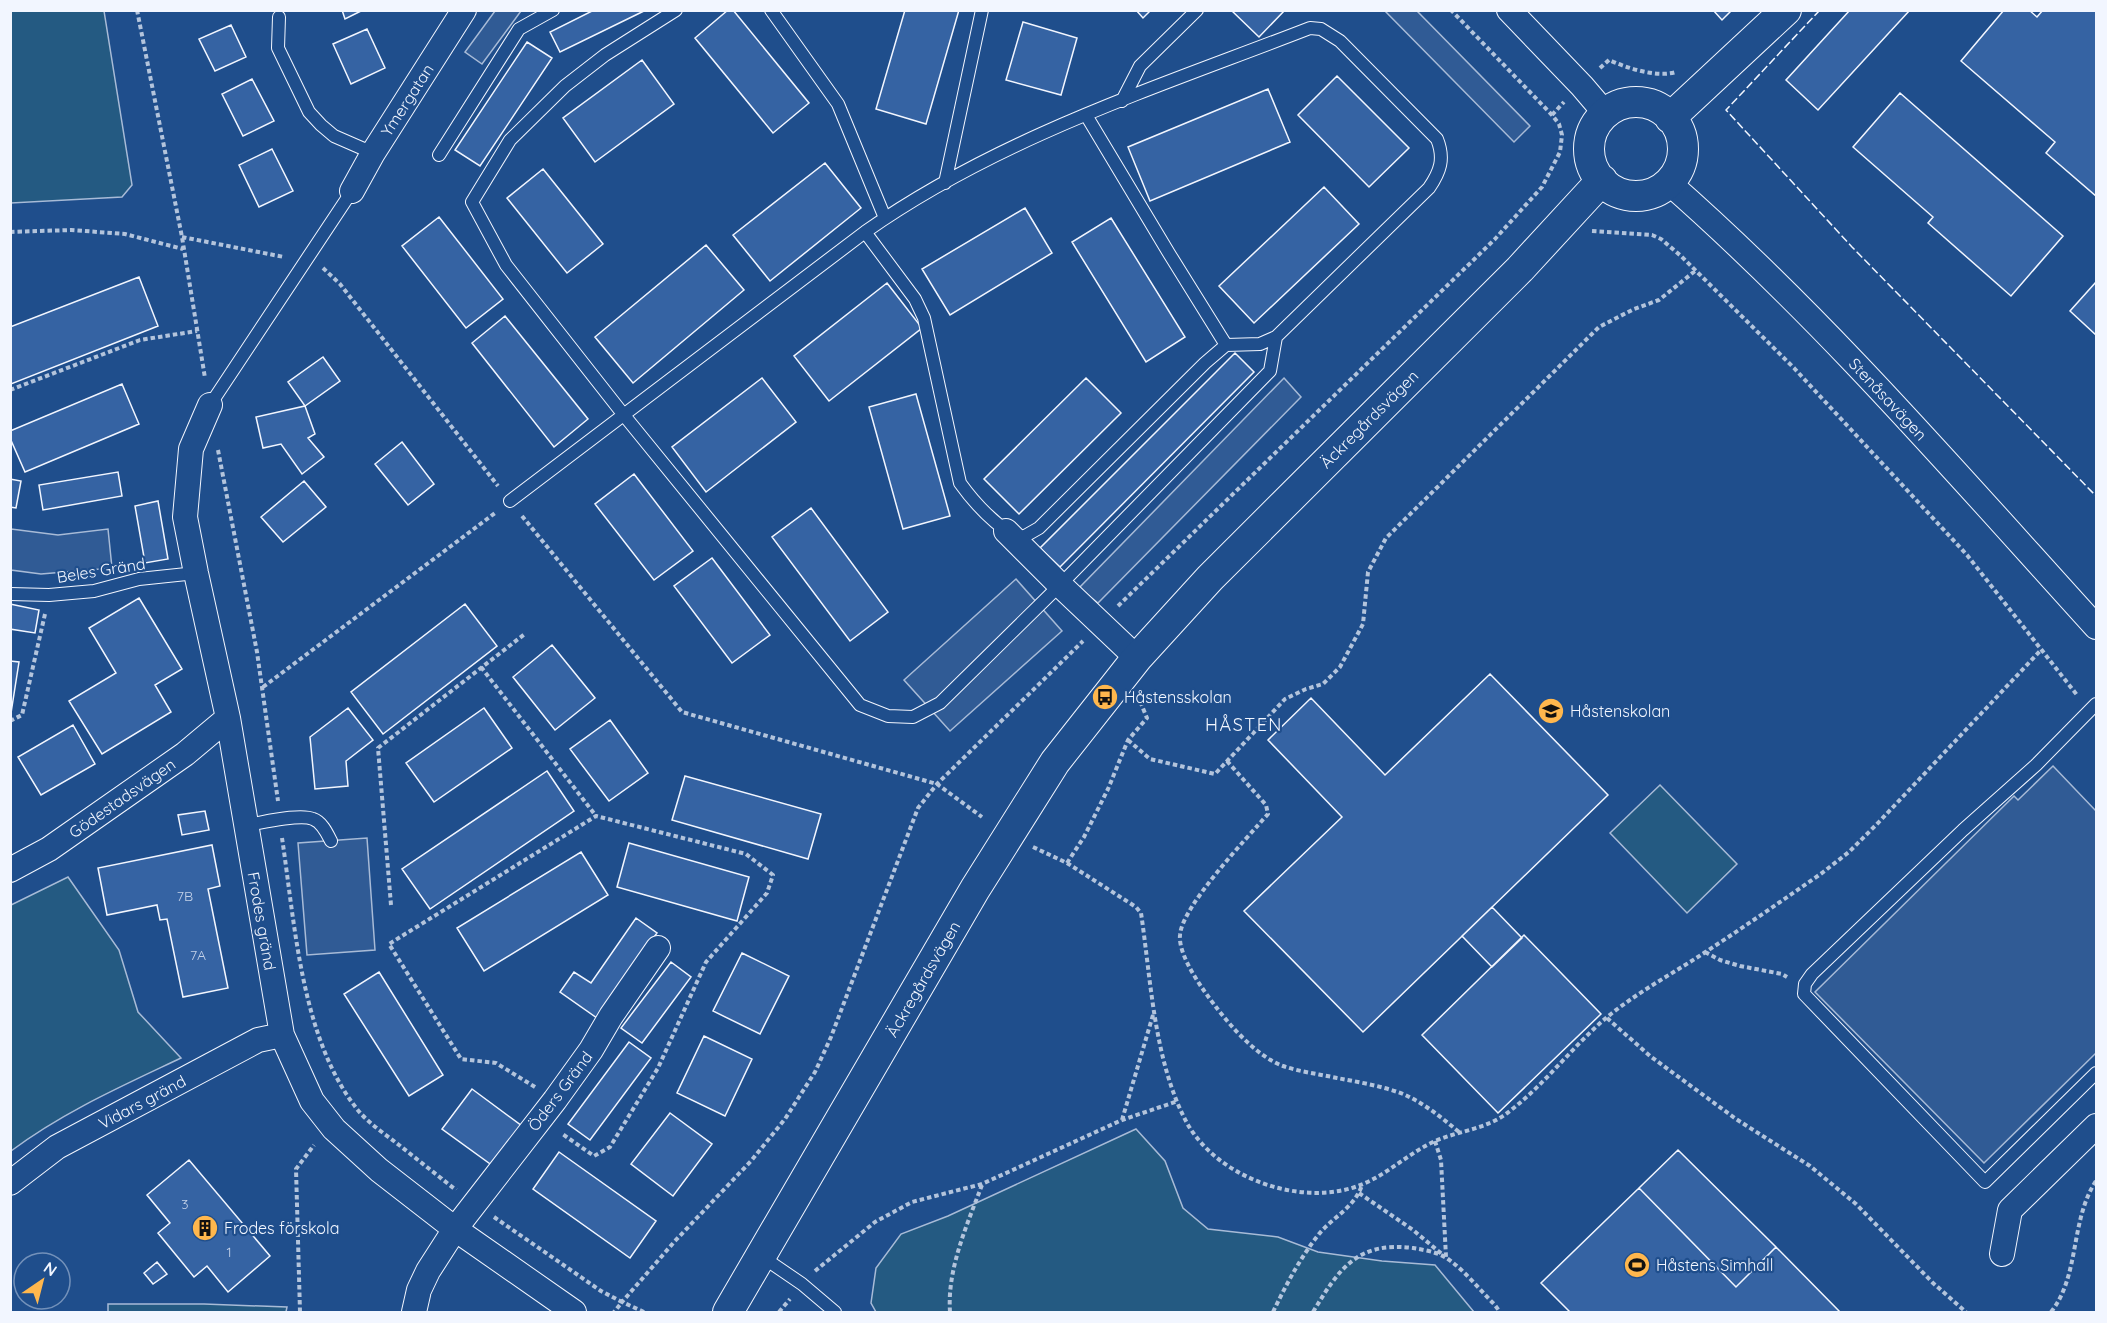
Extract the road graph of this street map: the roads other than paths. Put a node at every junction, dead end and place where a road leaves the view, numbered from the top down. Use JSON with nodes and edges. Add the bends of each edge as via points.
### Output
{"nodes":[{"id":1,"x":464,"y":10,"type":"edge"},
{"id":2,"x":553,"y":10,"type":"edge"},
{"id":3,"x":676,"y":10,"type":"edge"},
{"id":4,"x":771,"y":10,"type":"edge"},
{"id":5,"x":982,"y":10,"type":"edge"},
{"id":6,"x":1197,"y":10,"type":"edge"},
{"id":7,"x":1509,"y":10,"type":"edge"},
{"id":8,"x":1786,"y":10,"type":"edge"},
{"id":9,"x":279,"y":17,"type":"dead end"},
{"id":10,"x":1122,"y":101,"type":"junction"},
{"id":11,"x":1605,"y":113,"type":"junction"},
{"id":12,"x":1086,"y":115,"type":"junction"},
{"id":13,"x":1671,"y":118,"type":"junction"},
{"id":14,"x":373,"y":153,"type":"junction"},
{"id":15,"x":439,"y":155,"type":"dead end"},
{"id":16,"x":1602,"y":180,"type":"junction"},
{"id":17,"x":1668,"y":182,"type":"junction"},
{"id":18,"x":945,"y":183,"type":"junction"},
{"id":19,"x":352,"y":191,"type":"joint"},
{"id":20,"x":885,"y":218,"type":"junction"},
{"id":21,"x":865,"y":232,"type":"junction"},
{"id":22,"x":1276,"y":338,"type":"junction"},
{"id":23,"x":1226,"y":345,"type":"junction"},
{"id":24,"x":210,"y":405,"type":"joint"},
{"id":25,"x":623,"y":414,"type":"junction"},
{"id":26,"x":510,"y":501,"type":"road end"},
{"id":27,"x":1006,"y":531,"type":"junction"},
{"id":28,"x":196,"y":573,"type":"junction"},
{"id":29,"x":1059,"y":585,"type":"junction"},
{"id":30,"x":10,"y":594,"type":"edge"},
{"id":31,"x":2097,"y":627,"type":"edge"},
{"id":32,"x":1137,"y":658,"type":"junction"},
{"id":33,"x":2093,"y":707,"type":"edge"},
{"id":34,"x":228,"y":718,"type":"junction"},
{"id":35,"x":246,"y":825,"type":"junction"},
{"id":36,"x":331,"y":841,"type":"dead end"},
{"id":37,"x":10,"y":870,"type":"edge"},
{"id":38,"x":658,"y":948,"type":"dead end"},
{"id":39,"x":282,"y":1035,"type":"junction"},
{"id":40,"x":2097,"y":1073,"type":"edge"},
{"id":41,"x":2097,"y":1125,"type":"edge"},
{"id":42,"x":10,"y":1183,"type":"edge"},
{"id":43,"x":455,"y":1229,"type":"junction"},
{"id":44,"x":2002,"y":1254,"type":"dead end"},
{"id":45,"x":761,"y":1256,"type":"junction"},
{"id":46,"x":414,"y":1312,"type":"edge"},
{"id":47,"x":574,"y":1312,"type":"edge"},
{"id":48,"x":728,"y":1312,"type":"edge"},
{"id":49,"x":835,"y":1312,"type":"edge"}],
"edges":[{"from":1,"to":14,"type":"street","name":"Ymergatan"},
{"from":2,"to":15,"type":"lane","via":[[519,29]]},
{"from":3,"to":25,"type":"lane","via":[[565,86],[510,140],[472,202],[506,265]]},
{"from":4,"to":20,"type":"lane","via":[[838,104]]},
{"from":5,"to":18,"type":"lane"},
{"from":6,"to":10,"type":"lane","via":[[1140,66]]},
{"from":7,"to":11,"type":"street"},
{"from":8,"to":13,"type":"street"},
{"from":9,"to":14,"type":"lane","via":[[278,48],[309,111],[334,136]]},
{"from":10,"to":12,"type":"lane"},
{"from":10,"to":22,"type":"lane","via":[[1310,28],[1321,29],[1340,41],[1437,139],[1441,149],[1439,173],[1428,188]]},
{"from":11,"to":13,"type":"street","via":[[1623,104],[1644,103]]},
{"from":11,"to":16,"type":"street","via":[[1594,128],[1589,146],[1592,165]]},
{"from":12,"to":18,"type":"lane","via":[[1002,151]]},
{"from":12,"to":23,"type":"lane"},
{"from":13,"to":17,"type":"street","via":[[1681,135],[1682,156]]},
{"from":14,"to":19,"type":"street","name":"Ymergatan"},
{"from":16,"to":17,"type":"street","via":[[1616,191],[1635,196],[1653,192]]},
{"from":16,"to":32,"type":"street","name":"Äckregårdsvägen","via":[[1520,269],[1210,578]]},
{"from":17,"to":31,"type":"street","name":"Stenåsavägen","via":[[1791,296]]},
{"from":18,"to":20,"type":"lane"},
{"from":19,"to":24,"type":"lane"},
{"from":20,"to":21,"type":"lane"},
{"from":21,"to":25,"type":"lane"},
{"from":21,"to":27,"type":"lane","via":[[915,299],[924,318],[960,483],[971,499]]},
{"from":22,"to":23,"type":"lane","via":[[1260,344]]},
{"from":22,"to":29,"type":"lane","via":[[1270,371]]},
{"from":23,"to":27,"type":"lane","via":[[1039,528],[1015,537]]},
{"from":24,"to":28,"type":"street","name":"Frodes gränd","via":[[190,449],[185,517]]},
{"from":25,"to":26,"type":"lane"},
{"from":25,"to":29,"type":"lane","via":[[860,705],[888,716],[913,717],[940,703]]},
{"from":27,"to":29,"type":"street"},
{"from":28,"to":30,"type":"lane","name":"Beles Gränd","via":[[139,579],[94,591]]},
{"from":28,"to":34,"type":"street","name":"Frodes gränd"},
{"from":29,"to":32,"type":"street"},
{"from":32,"to":45,"type":"street","name":"Äckregårdsvägen","via":[[1055,762],[1022,813]]},
{"from":33,"to":40,"type":"lane","via":[[1812,974],[1804,994],[1985,1182]]},
{"from":34,"to":35,"type":"street","name":"Frodes gränd"},
{"from":34,"to":37,"type":"street","name":"Gödestadsvägen","via":[[185,754],[49,849]]},
{"from":35,"to":36,"type":"lane","via":[[291,817],[312,818]]},
{"from":35,"to":39,"type":"street","name":"Frodes gränd"},
{"from":38,"to":43,"type":"street","name":"Öders Gränd","via":[[549,1109]]},
{"from":39,"to":42,"type":"street","name":"Vidars gränd","via":[[258,1040],[57,1147]]},
{"from":39,"to":43,"type":"street","name":"Frodes gränd","via":[[312,1101],[334,1129]]},
{"from":41,"to":44,"type":"street","via":[[2010,1210]]},
{"from":43,"to":46,"type":"street","name":"Öders Gränd","via":[[428,1270]]},
{"from":43,"to":47,"type":"street","name":"Frodes gränd"},
{"from":45,"to":48,"type":"street","name":"Äckregårdsvägen"},
{"from":45,"to":49,"type":"lane"}]}
